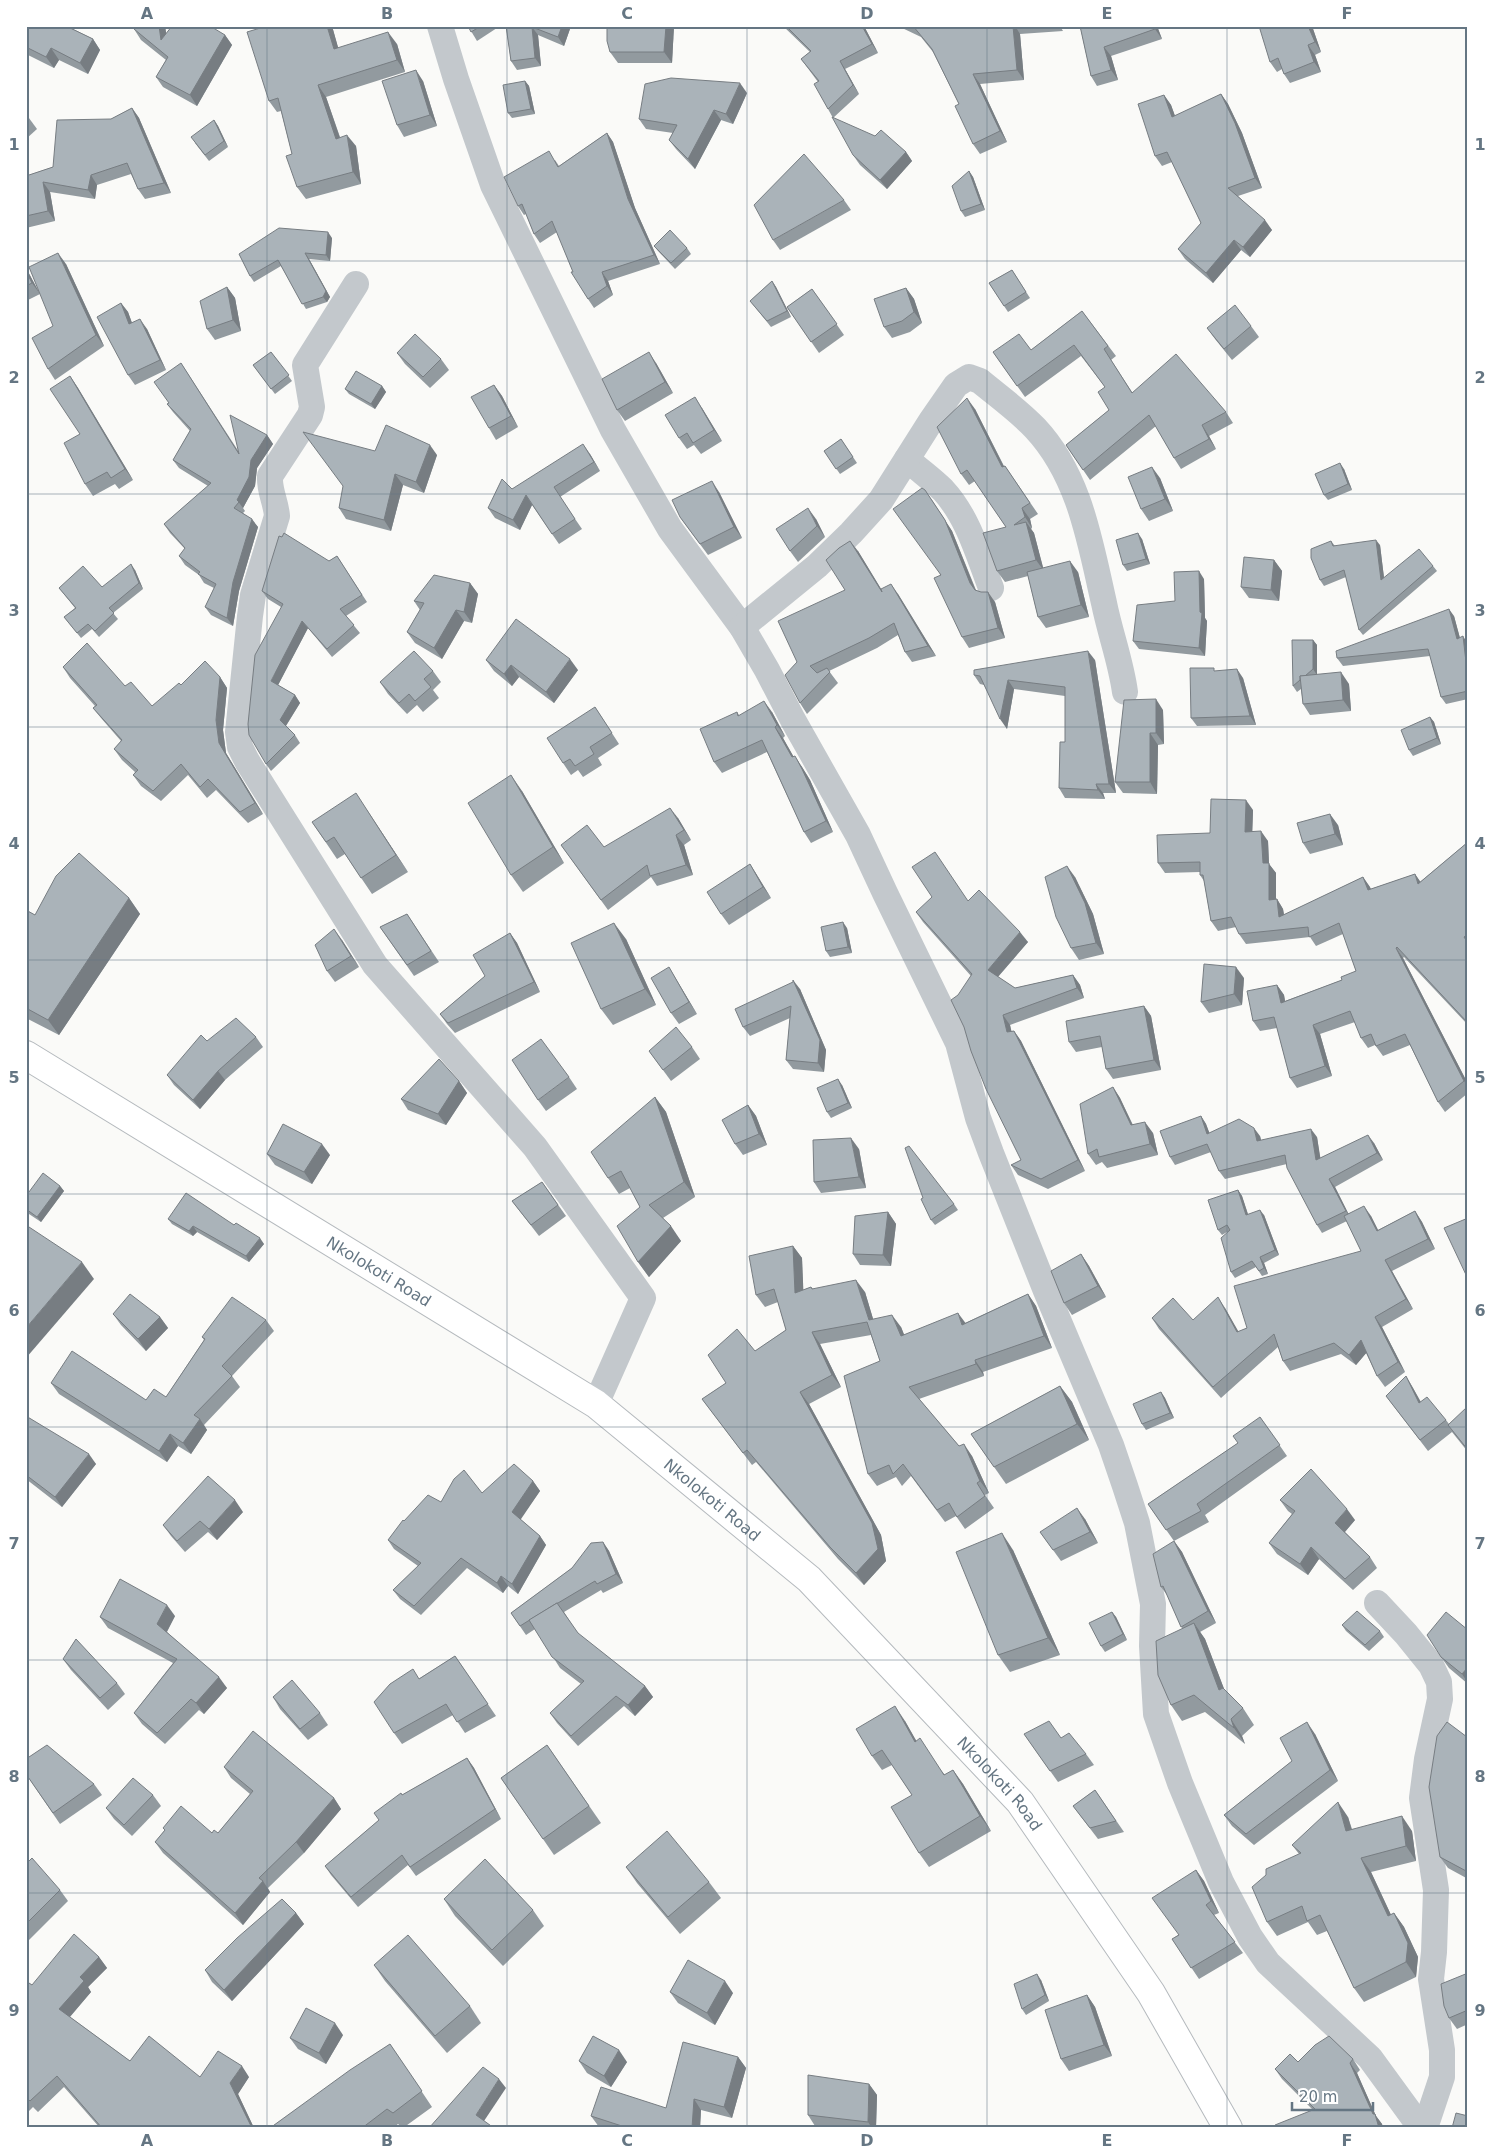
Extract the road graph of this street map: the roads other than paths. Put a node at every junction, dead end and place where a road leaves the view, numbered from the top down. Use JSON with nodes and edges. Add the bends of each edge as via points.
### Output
{"nodes":[{"id":1,"x":440,"y":26,"type":"edge"},
{"id":2,"x":356,"y":284,"type":"dead end"},
{"id":3,"x":907,"y":460,"type":"junction"},
{"id":4,"x":991,"y":588,"type":"dead end"},
{"id":5,"x":742,"y":627,"type":"junction"},
{"id":6,"x":1125,"y":692,"type":"dead end"},
{"id":7,"x":26,"y":1055,"type":"edge"},
{"id":8,"x":596,"y":1404,"type":"junction"},
{"id":9,"x":1377,"y":1603,"type":"dead end"},
{"id":10,"x":1228,"y":2128,"type":"edge"},
{"id":11,"x":1421,"y":2128,"type":"edge"},
{"id":12,"x":1425,"y":2128,"type":"edge"}],
"edges":[{"from":1,"to":5,"type":"street","via":[[492,185],[613,430],[670,530]]},
{"from":2,"to":8,"type":"street","via":[[305,365],[312,406],[310,415],[270,476],[269,486],[277,516],[253,595],[238,732],[240,747],[375,965],[535,1147],[643,1298]]},
{"from":3,"to":4,"type":"street","via":[[943,491],[959,511],[968,526]]},
{"from":3,"to":5,"type":"street","via":[[881,500],[851,533],[817,566]]},
{"from":3,"to":6,"type":"street","via":[[956,385],[969,378],[980,381],[1036,429],[1058,458],[1083,511]]},
{"from":5,"to":11,"type":"street","via":[[858,835],[958,1042],[991,1153],[1111,1444],[1137,1523],[1152,1604],[1156,1714],[1180,1783],[1221,1882],[1250,1937],[1268,1963],[1370,2058]]},
{"from":7,"to":8,"type":"main road","name":"Nkolokoti Road"},
{"from":8,"to":10,"type":"main road","name":"Nkolokoti Road","via":[[809,1579],[1020,1802],[1152,1993]]},
{"from":9,"to":12,"type":"street","via":[[1430,1666],[1438,1682],[1440,1700],[1422,1798],[1436,1890],[1431,1979],[1442,2050],[1442,2077]]}]}
